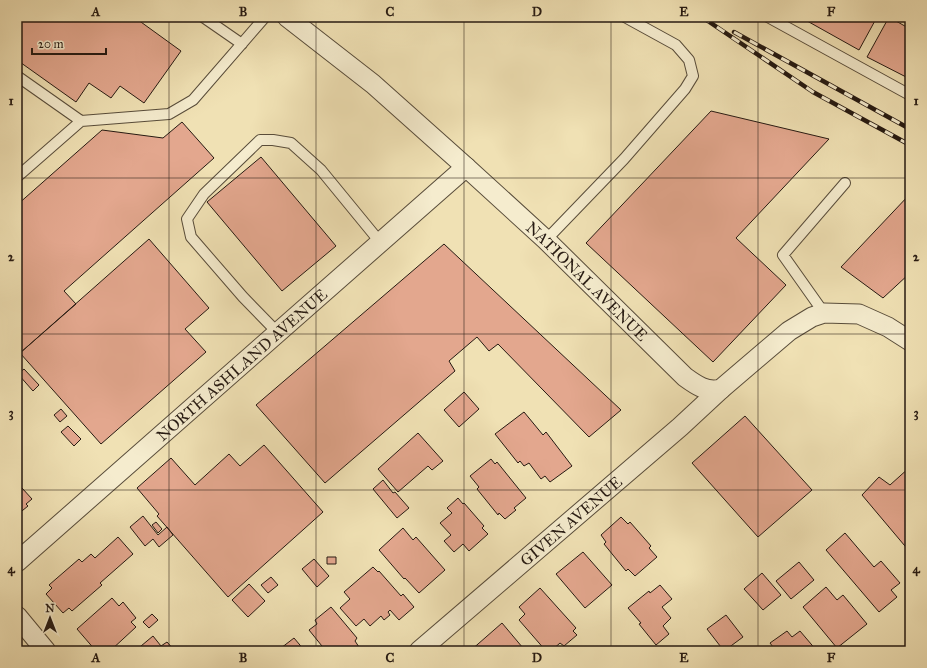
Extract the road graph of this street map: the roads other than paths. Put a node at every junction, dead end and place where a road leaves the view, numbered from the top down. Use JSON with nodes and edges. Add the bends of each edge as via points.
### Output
{"nodes":[{"id":1,"x":203,"y":17,"type":"edge"},
{"id":2,"x":265,"y":17,"type":"edge"},
{"id":3,"x":287,"y":17,"type":"edge"},
{"id":4,"x":625,"y":17,"type":"edge"},
{"id":5,"x":768,"y":17,"type":"edge"},
{"id":6,"x":242,"y":44,"type":"junction"},
{"id":7,"x":17,"y":76,"type":"edge"},
{"id":8,"x":910,"y":95,"type":"edge"},
{"id":9,"x":81,"y":121,"type":"junction"},
{"id":10,"x":466,"y":167,"type":"junction"},
{"id":11,"x":17,"y":177,"type":"edge"},
{"id":12,"x":846,"y":183,"type":"dead end"},
{"id":13,"x":546,"y":240,"type":"junction"},
{"id":14,"x":380,"y":242,"type":"junction"},
{"id":15,"x":824,"y":313,"type":"junction"},
{"id":16,"x":278,"y":333,"type":"junction"},
{"id":17,"x":910,"y":341,"type":"edge"},
{"id":18,"x":721,"y":389,"type":"junction"},
{"id":19,"x":17,"y":562,"type":"edge"},
{"id":20,"x":17,"y":616,"type":"edge"},
{"id":21,"x":46,"y":651,"type":"edge"},
{"id":22,"x":420,"y":651,"type":"edge"}],
"edges":[{"from":1,"to":6,"type":"lane"},
{"from":2,"to":6,"type":"lane"},
{"from":3,"to":10,"type":"street","name":"NATIONAL AVENUE","via":[[373,84]]},
{"from":4,"to":13,"type":"lane","via":[[676,45],[689,60],[693,76],[685,89],[624,159]]},
{"from":5,"to":8,"type":"lane"},
{"from":6,"to":9,"type":"lane","via":[[193,100],[169,114]]},
{"from":7,"to":9,"type":"lane"},
{"from":9,"to":11,"type":"lane"},
{"from":10,"to":13,"type":"street","name":"NATIONAL AVENUE"},
{"from":10,"to":14,"type":"street","name":"NORTH ASHLAND AVENUE"},
{"from":12,"to":15,"type":"lane","via":[[783,255]]},
{"from":13,"to":18,"type":"street","name":"NATIONAL AVENUE","via":[[685,377],[704,389]]},
{"from":14,"to":16,"type":"street","name":"NORTH ASHLAND AVENUE"},
{"from":14,"to":16,"type":"lane","via":[[321,170],[291,143],[260,140],[204,194],[187,219],[191,237]]},
{"from":15,"to":17,"type":"street","via":[[859,314],[888,326]]},
{"from":15,"to":18,"type":"street","via":[[789,331]]},
{"from":16,"to":19,"type":"street","name":"NORTH ASHLAND AVENUE"},
{"from":18,"to":22,"type":"street","name":"GIVEN AVENUE"},
{"from":20,"to":21,"type":"street"}]}
